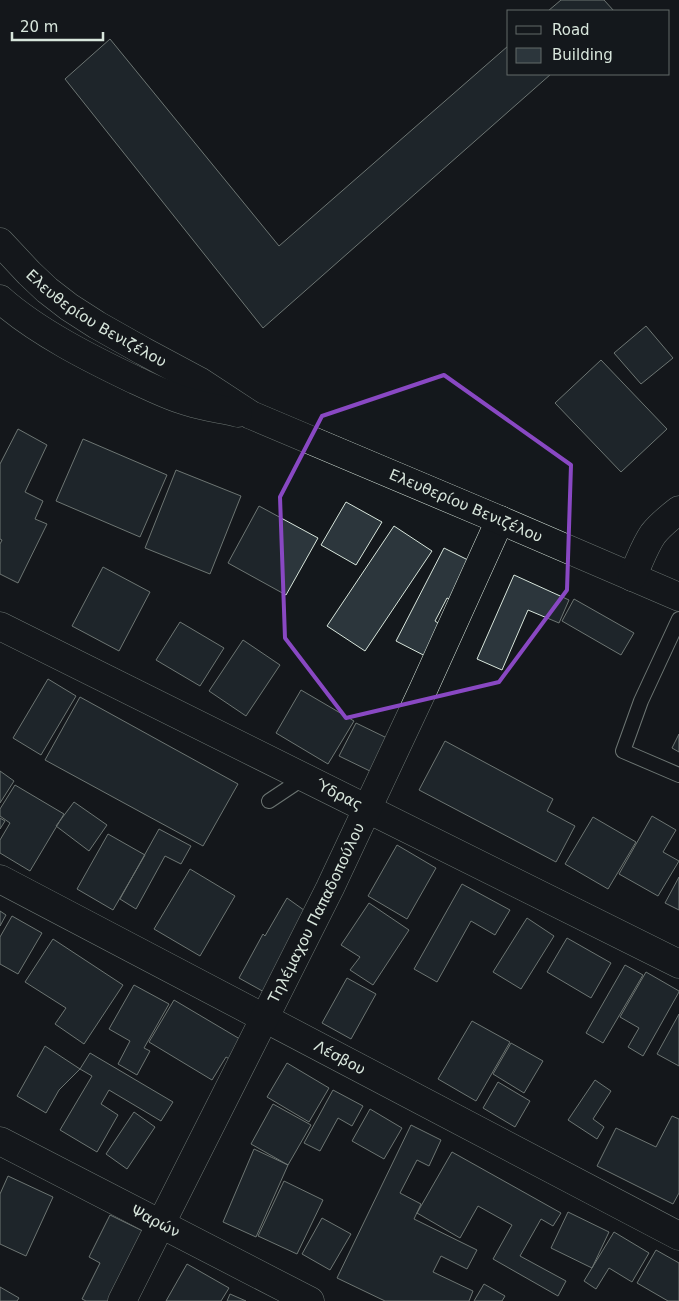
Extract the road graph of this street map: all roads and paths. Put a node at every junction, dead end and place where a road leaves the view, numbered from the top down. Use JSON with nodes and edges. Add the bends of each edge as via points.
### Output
{"nodes":[{"id":1,"x":0,"y":242,"type":"edge"},
{"id":2,"x":2,"y":303,"type":"edge"},
{"id":3,"x":251,"y":415,"type":"junction"},
{"id":4,"x":679,"y":510,"type":"edge"},
{"id":5,"x":500,"y":520,"type":"junction"},
{"id":6,"x":632,"y":577,"type":"junction"},
{"id":7,"x":679,"y":597,"type":"edge"},
{"id":8,"x":679,"y":618,"type":"edge"},
{"id":9,"x":0,"y":626,"type":"edge"},
{"id":10,"x":679,"y":775,"type":"edge"},
{"id":11,"x":305,"y":777,"type":"junction"},
{"id":12,"x":269,"y":800,"type":"dead end"},
{"id":13,"x":368,"y":808,"type":"junction"},
{"id":14,"x":0,"y":879,"type":"edge"},
{"id":15,"x":679,"y":964,"type":"edge"},
{"id":16,"x":265,"y":1018,"type":"junction"},
{"id":17,"x":0,"y":1141,"type":"edge"},
{"id":18,"x":161,"y":1224,"type":"junction"},
{"id":19,"x":679,"y":1236,"type":"edge"},
{"id":20,"x":122,"y":1301,"type":"edge"},
{"id":21,"x":310,"y":1301,"type":"edge"}],
"edges":[{"from":1,"to":3,"type":"street","name":"Ελευθερίου Βενιζέλου","via":[[29,273],[69,307],[199,380]]},
{"from":2,"to":3,"type":"street","name":"Ελευθερίου Βενιζέλου","via":[[92,358],[161,392],[189,403]]},
{"from":3,"to":5,"type":"street","name":"Ελευθερίου Βενιζέλου"},
{"from":4,"to":6,"type":"street","via":[[653,534]]},
{"from":5,"to":6,"type":"street","name":"Ελευθερίου Βενιζέλου"},
{"from":5,"to":13,"type":"street","name":"Τηλέμαχου Παπαδοπούλου"},
{"from":6,"to":7,"type":"street","name":"Ελευθερίου Βενιζέλου"},
{"from":8,"to":10,"type":"lane","via":[[622,751]]},
{"from":9,"to":11,"type":"street","name":"Ύδρας"},
{"from":11,"to":12,"type":"lane"},
{"from":11,"to":13,"type":"street","name":"Ύδρας"},
{"from":13,"to":15,"type":"street","name":"Ύδρας"},
{"from":13,"to":16,"type":"street","name":"Τηλέμαχου Παπαδοπούλου"},
{"from":14,"to":16,"type":"street","name":"Λέσβου"},
{"from":16,"to":18,"type":"street","name":"Τηλέμαχου Παπαδοπούλου"},
{"from":16,"to":19,"type":"street","name":"Λέσβου"},
{"from":17,"to":18,"type":"street","name":"Ψαρών"},
{"from":18,"to":20,"type":"street","name":"Τηλέμαχου Παπαδοπούλου"},
{"from":18,"to":21,"type":"street","name":"Ψαρών"}]}
